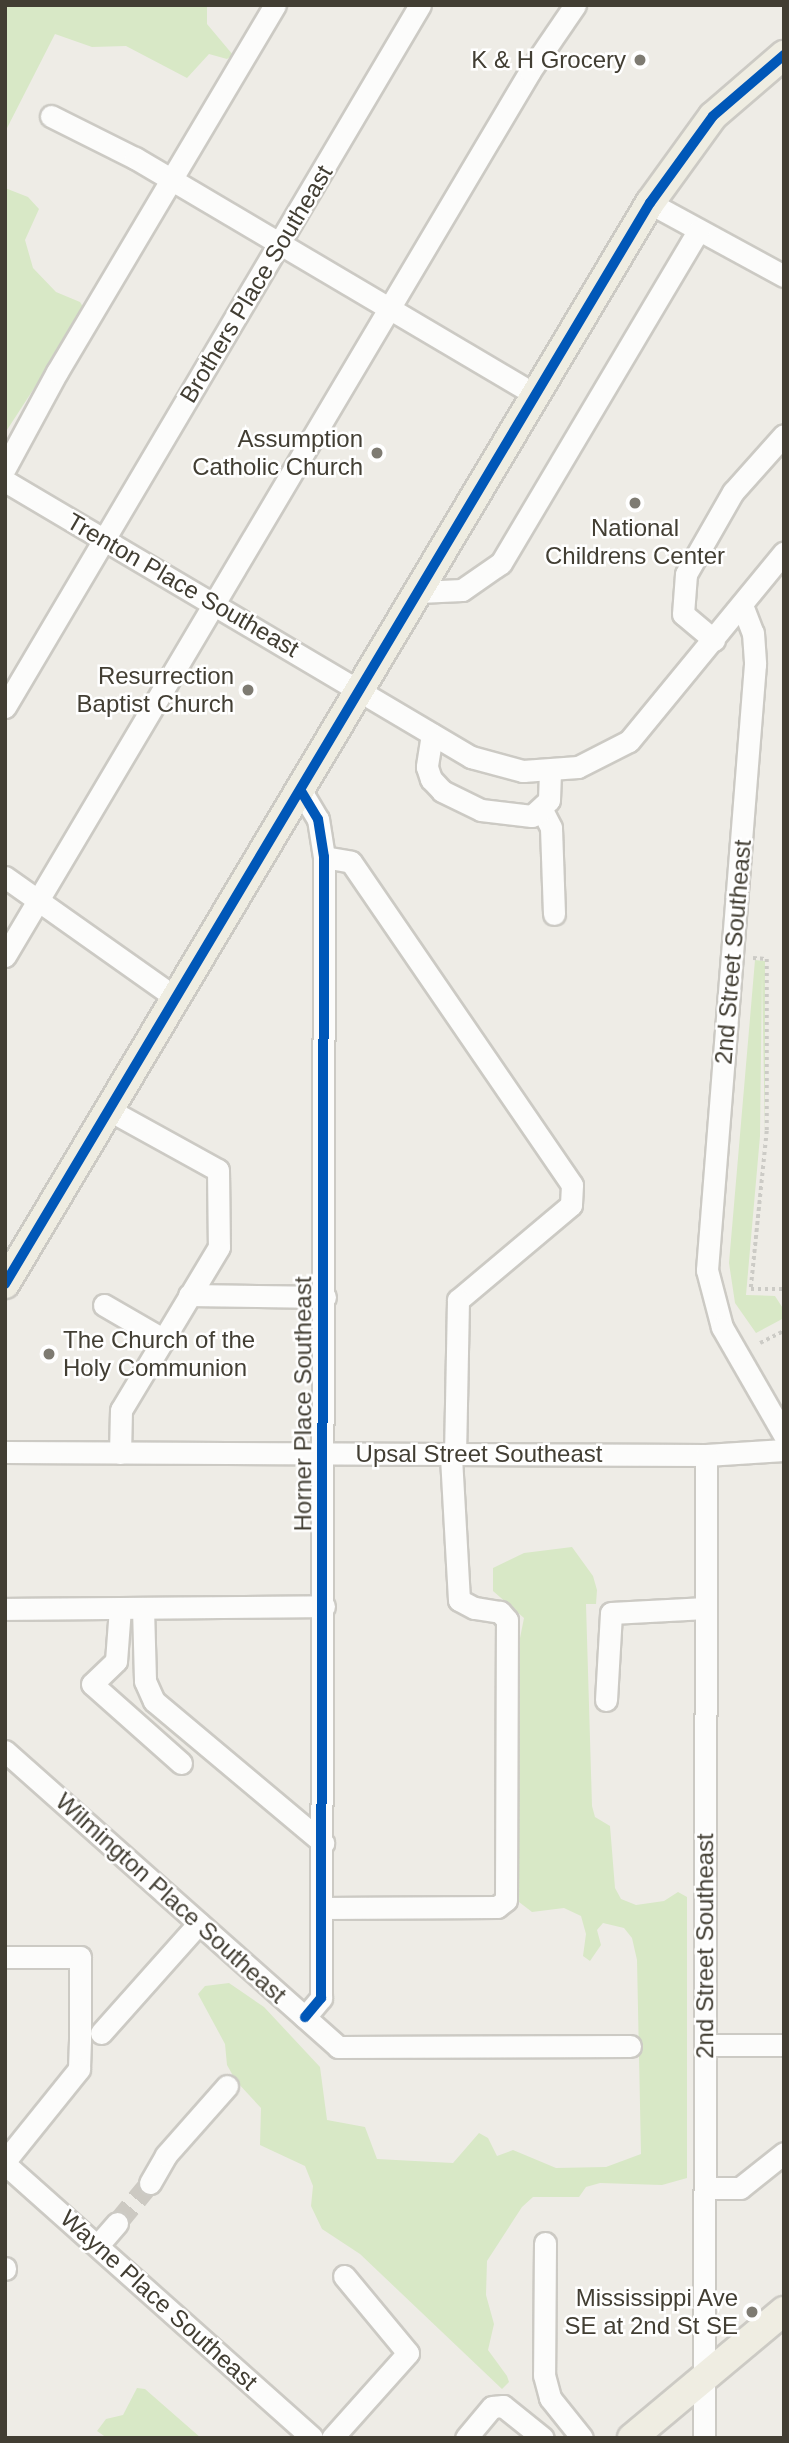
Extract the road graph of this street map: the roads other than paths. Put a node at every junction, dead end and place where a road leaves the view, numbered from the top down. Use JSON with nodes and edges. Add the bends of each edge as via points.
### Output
{"nodes":[{"id":1,"x":275,"y":5,"type":"edge"},
{"id":2,"x":420,"y":5,"type":"edge"},
{"id":3,"x":575,"y":5,"type":"edge"},
{"id":4,"x":784,"y":55,"type":"edge"},
{"id":5,"x":51,"y":116,"type":"dead end"},
{"id":6,"x":172,"y":180,"type":"junction"},
{"id":7,"x":650,"y":203,"type":"junction"},
{"id":8,"x":699,"y":230,"type":"junction"},
{"id":9,"x":278,"y":245,"type":"junction"},
{"id":10,"x":784,"y":276,"type":"edge"},
{"id":11,"x":388,"y":311,"type":"junction"},
{"id":12,"x":537,"y":395,"type":"junction"},
{"id":13,"x":784,"y":435,"type":"edge"},
{"id":14,"x":5,"y":468,"type":"edge"},
{"id":15,"x":5,"y":481,"type":"edge"},
{"id":16,"x":105,"y":539,"type":"junction"},
{"id":17,"x":784,"y":552,"type":"edge"},
{"id":18,"x":419,"y":592,"type":"junction"},
{"id":19,"x":214,"y":604,"type":"junction"},
{"id":20,"x":742,"y":605,"type":"junction"},
{"id":21,"x":714,"y":640,"type":"junction"},
{"id":22,"x":361,"y":690,"type":"junction"},
{"id":23,"x":5,"y":706,"type":"edge"},
{"id":24,"x":432,"y":734,"type":"junction"},
{"id":25,"x":550,"y":772,"type":"junction"},
{"id":26,"x":301,"y":790,"type":"junction"},
{"id":27,"x":542,"y":810,"type":"junction"},
{"id":28,"x":324,"y":857,"type":"junction"},
{"id":29,"x":5,"y":877,"type":"edge"},
{"id":30,"x":38,"y":900,"type":"junction"},
{"id":31,"x":555,"y":914,"type":"dead end"},
{"id":32,"x":5,"y":956,"type":"edge"},
{"id":33,"x":177,"y":999,"type":"junction"},
{"id":34,"x":111,"y":1111,"type":"junction"},
{"id":35,"x":7,"y":1279,"type":"edge"},
{"id":36,"x":189,"y":1295,"type":"junction"},
{"id":37,"x":325,"y":1297,"type":"junction"},
{"id":38,"x":104,"y":1305,"type":"dead end"},
{"id":39,"x":161,"y":1338,"type":"junction"},
{"id":40,"x":784,"y":1435,"type":"edge"},
{"id":41,"x":784,"y":1450,"type":"edge"},
{"id":42,"x":5,"y":1452,"type":"edge"},
{"id":43,"x":120,"y":1453,"type":"junction"},
{"id":44,"x":324,"y":1454,"type":"junction"},
{"id":45,"x":453,"y":1455,"type":"junction"},
{"id":46,"x":706,"y":1455,"type":"junction"},
{"id":47,"x":324,"y":1606,"type":"junction"},
{"id":48,"x":120,"y":1608,"type":"junction"},
{"id":49,"x":143,"y":1608,"type":"junction"},
{"id":50,"x":706,"y":1608,"type":"junction"},
{"id":51,"x":5,"y":1609,"type":"edge"},
{"id":52,"x":606,"y":1700,"type":"dead end"},
{"id":53,"x":5,"y":1751,"type":"edge"},
{"id":54,"x":181,"y":1763,"type":"dead end"},
{"id":55,"x":323,"y":1843,"type":"junction"},
{"id":56,"x":322,"y":1908,"type":"junction"},
{"id":57,"x":199,"y":1923,"type":"junction"},
{"id":58,"x":5,"y":1957,"type":"edge"},
{"id":59,"x":305,"y":2017,"type":"junction"},
{"id":60,"x":101,"y":2033,"type":"dead end"},
{"id":61,"x":705,"y":2045,"type":"junction"},
{"id":62,"x":784,"y":2045,"type":"edge"},
{"id":63,"x":630,"y":2046,"type":"dead end"},
{"id":64,"x":227,"y":2086,"type":"dead end"},
{"id":65,"x":784,"y":2153,"type":"edge"},
{"id":66,"x":5,"y":2162,"type":"edge"},
{"id":67,"x":150,"y":2183,"type":"tunnel mouth"},
{"id":68,"x":705,"y":2188,"type":"junction"},
{"id":69,"x":117,"y":2223,"type":"tunnel mouth"},
{"id":70,"x":545,"y":2243,"type":"dead end"},
{"id":71,"x":98,"y":2245,"type":"junction"},
{"id":72,"x":344,"y":2276,"type":"dead end"},
{"id":73,"x":784,"y":2311,"type":"edge"},
{"id":74,"x":704,"y":2377,"type":"junction"},
{"id":75,"x":312,"y":2438,"type":"edge"},
{"id":76,"x":332,"y":2438,"type":"edge"},
{"id":77,"x":466,"y":2438,"type":"edge"},
{"id":78,"x":543,"y":2438,"type":"edge"},
{"id":79,"x":582,"y":2438,"type":"edge"},
{"id":80,"x":632,"y":2438,"type":"edge"},
{"id":81,"x":704,"y":2438,"type":"edge"}],
"edges":[{"from":1,"to":6,"type":"street"},
{"from":2,"to":9,"type":"street","name":"Brothers Place Southeast"},
{"from":3,"to":11,"type":"street","via":[[530,71]]},
{"from":4,"to":7,"type":"main road","via":[[713,116]]},
{"from":5,"to":6,"type":"street"},
{"from":6,"to":9,"type":"street"},
{"from":6,"to":14,"type":"street"},
{"from":7,"to":8,"type":"street"},
{"from":7,"to":12,"type":"main road"},
{"from":8,"to":10,"type":"street"},
{"from":8,"to":18,"type":"street","via":[[502,563],[462,590]]},
{"from":9,"to":11,"type":"street"},
{"from":9,"to":16,"type":"street","name":"Brothers Place Southeast"},
{"from":11,"to":12,"type":"street"},
{"from":11,"to":19,"type":"street"},
{"from":12,"to":18,"type":"main road"},
{"from":13,"to":21,"type":"street","via":[[733,492],[686,574],[683,614]]},
{"from":15,"to":16,"type":"street","name":"Trenton Place Southeast"},
{"from":16,"to":19,"type":"street","name":"Trenton Place Southeast"},
{"from":16,"to":23,"type":"street","name":"Brothers Place Southeast"},
{"from":17,"to":20,"type":"street"},
{"from":18,"to":22,"type":"main road"},
{"from":19,"to":22,"type":"street","name":"Trenton Place Southeast"},
{"from":19,"to":30,"type":"street"},
{"from":20,"to":21,"type":"street"},
{"from":20,"to":40,"type":"street","name":"2nd Street Southeast","via":[[753,633],[755,664],[707,1264],[722,1327]]},
{"from":21,"to":25,"type":"street","via":[[629,741],[596,761]]},
{"from":22,"to":24,"type":"street","name":"Trenton Place Southeast"},
{"from":22,"to":26,"type":"main road"},
{"from":24,"to":25,"type":"street","name":"Trenton Place Southeast","via":[[488,764]]},
{"from":24,"to":27,"type":"street","via":[[427,767],[442,790],[481,810],[522,819]]},
{"from":25,"to":27,"type":"street","via":[[549,800]]},
{"from":26,"to":28,"type":"street","name":"Horner Place Southeast","via":[[318,819]]},
{"from":26,"to":33,"type":"main road"},
{"from":27,"to":31,"type":"street","via":[[551,828]]},
{"from":28,"to":37,"type":"street","name":"Horner Place Southeast"},
{"from":28,"to":45,"type":"street","via":[[351,862],[572,1185],[571,1205],[458,1300]]},
{"from":29,"to":30,"type":"street"},
{"from":30,"to":32,"type":"street"},
{"from":30,"to":33,"type":"street"},
{"from":33,"to":34,"type":"main road"},
{"from":34,"to":35,"type":"main road"},
{"from":34,"to":36,"type":"street","via":[[218,1170],[219,1247]]},
{"from":36,"to":37,"type":"street"},
{"from":36,"to":39,"type":"street"},
{"from":37,"to":44,"type":"street","name":"Horner Place Southeast"},
{"from":38,"to":39,"type":"street"},
{"from":39,"to":43,"type":"street","via":[[121,1410]]},
{"from":41,"to":46,"type":"street","name":"Upsal Street Southeast"},
{"from":42,"to":43,"type":"street","name":"Upsal Street Southeast"},
{"from":43,"to":44,"type":"street","name":"Upsal Street Southeast"},
{"from":44,"to":45,"type":"street","name":"Upsal Street Southeast"},
{"from":44,"to":47,"type":"street","name":"Horner Place Southeast"},
{"from":45,"to":46,"type":"street","name":"Upsal Street Southeast"},
{"from":45,"to":56,"type":"street","via":[[458,1600],[500,1612],[507,1620],[506,1899],[497,1907]]},
{"from":46,"to":50,"type":"street","name":"2nd Street Southeast"},
{"from":47,"to":49,"type":"street"},
{"from":47,"to":55,"type":"street","name":"Horner Place Southeast"},
{"from":48,"to":49,"type":"street"},
{"from":48,"to":51,"type":"street"},
{"from":48,"to":54,"type":"street","via":[[116,1661],[92,1684]]},
{"from":49,"to":55,"type":"street","via":[[145,1681],[154,1700]]},
{"from":50,"to":52,"type":"street","via":[[611,1613]]},
{"from":50,"to":61,"type":"street","name":"2nd Street Southeast"},
{"from":53,"to":57,"type":"street","name":"Wilmington Place Southeast"},
{"from":55,"to":56,"type":"street","name":"Horner Place Southeast"},
{"from":56,"to":59,"type":"street","name":"Horner Place Southeast","via":[[321,1998]]},
{"from":57,"to":59,"type":"street","name":"Wilmington Place Southeast"},
{"from":57,"to":60,"type":"street"},
{"from":58,"to":66,"type":"street","via":[[80,1957],[80,2039],[79,2068]]},
{"from":59,"to":63,"type":"street","name":"Wilmington Place Southeast","via":[[338,2047]]},
{"from":61,"to":62,"type":"street"},
{"from":61,"to":68,"type":"street","name":"2nd Street Southeast"},
{"from":64,"to":67,"type":"street","via":[[166,2155]]},
{"from":65,"to":68,"type":"street","via":[[740,2188]]},
{"from":66,"to":71,"type":"street","name":"Wayne Place Southeast"},
{"from":68,"to":74,"type":"street","name":"2nd Street Southeast"},
{"from":69,"to":71,"type":"street"},
{"from":70,"to":79,"type":"street","via":[[544,2375],[550,2398]]},
{"from":71,"to":75,"type":"street","name":"Wayne Place Southeast"},
{"from":72,"to":76,"type":"street","via":[[408,2353]]},
{"from":73,"to":74,"type":"main road"},
{"from":74,"to":80,"type":"main road"},
{"from":74,"to":81,"type":"street","name":"2nd Street Southeast"},
{"from":77,"to":78,"type":"street","via":[[492,2407],[503,2406]]}]}
